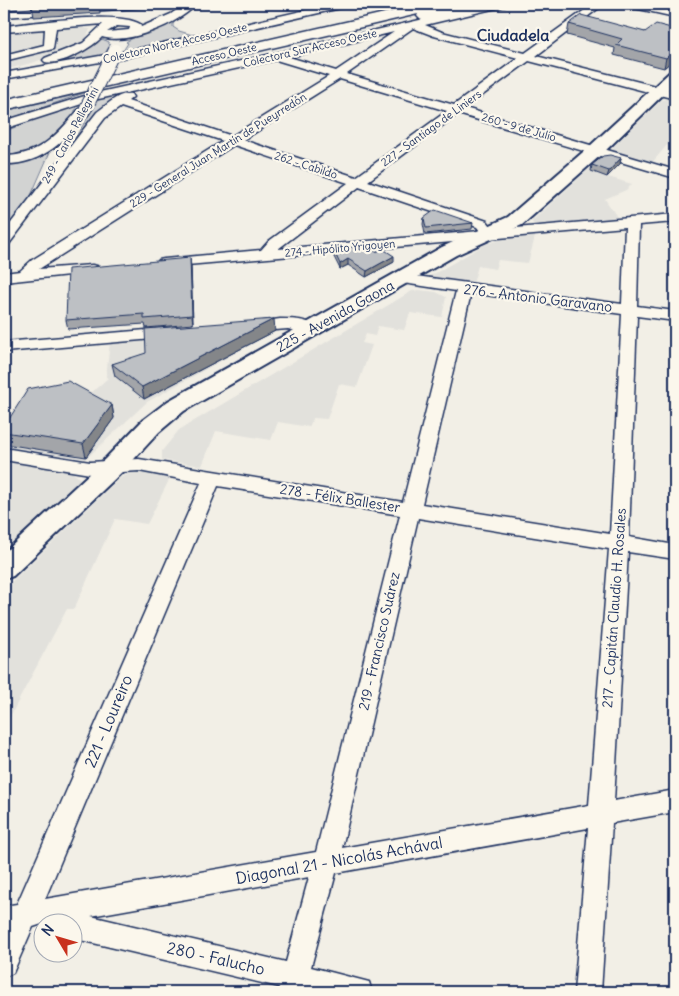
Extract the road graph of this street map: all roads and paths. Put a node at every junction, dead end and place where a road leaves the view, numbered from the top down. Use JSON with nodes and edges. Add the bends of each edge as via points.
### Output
{"nodes":[{"id":1,"x":148,"y":4,"type":"edge"},
{"id":2,"x":301,"y":4,"type":"edge"},
{"id":3,"x":345,"y":4,"type":"edge"},
{"id":4,"x":392,"y":4,"type":"edge"},
{"id":5,"x":443,"y":4,"type":"edge"},
{"id":6,"x":478,"y":4,"type":"edge"},
{"id":7,"x":501,"y":4,"type":"edge"},
{"id":8,"x":599,"y":4,"type":"edge"},
{"id":9,"x":629,"y":4,"type":"edge"},
{"id":10,"x":188,"y":5,"type":"edge"},
{"id":11,"x":329,"y":5,"type":"edge"},
{"id":12,"x":12,"y":10,"type":"edge"},
{"id":13,"x":675,"y":14,"type":"edge"},
{"id":14,"x":270,"y":21,"type":"junction"},
{"id":15,"x":120,"y":22,"type":"junction"},
{"id":16,"x":85,"y":23,"type":"junction"},
{"id":17,"x":412,"y":24,"type":"junction"},
{"id":18,"x":51,"y":25,"type":"junction"},
{"id":19,"x":4,"y":29,"type":"edge"},
{"id":20,"x":103,"y":31,"type":"junction"},
{"id":21,"x":133,"y":33,"type":"junction"},
{"id":22,"x":373,"y":33,"type":"junction"},
{"id":23,"x":212,"y":35,"type":"junction"},
{"id":24,"x":115,"y":49,"type":"junction"},
{"id":25,"x":527,"y":56,"type":"junction"},
{"id":26,"x":276,"y":57,"type":"junction"},
{"id":27,"x":4,"y":58,"type":"edge"},
{"id":28,"x":338,"y":74,"type":"junction"},
{"id":29,"x":675,"y":75,"type":"edge"},
{"id":30,"x":6,"y":76,"type":"edge"},
{"id":31,"x":153,"y":82,"type":"junction"},
{"id":32,"x":658,"y":91,"type":"junction"},
{"id":33,"x":4,"y":92,"type":"edge"},
{"id":34,"x":675,"y":95,"type":"edge"},
{"id":35,"x":118,"y":102,"type":"junction"},
{"id":36,"x":4,"y":105,"type":"edge"},
{"id":37,"x":85,"y":109,"type":"junction"},
{"id":38,"x":457,"y":109,"type":"junction"},
{"id":39,"x":6,"y":125,"type":"edge"},
{"id":40,"x":232,"y":141,"type":"junction"},
{"id":41,"x":596,"y":150,"type":"junction"},
{"id":42,"x":4,"y":160,"type":"edge"},
{"id":43,"x":675,"y":174,"type":"edge"},
{"id":44,"x":358,"y":182,"type":"junction"},
{"id":45,"x":39,"y":195,"type":"junction"},
{"id":46,"x":675,"y":218,"type":"edge"},
{"id":47,"x":632,"y":222,"type":"junction"},
{"id":48,"x":490,"y":234,"type":"junction"},
{"id":49,"x":4,"y":241,"type":"edge"},
{"id":50,"x":266,"y":254,"type":"junction"},
{"id":51,"x":151,"y":264,"type":"edge"},
{"id":52,"x":103,"y":268,"type":"edge"},
{"id":53,"x":24,"y":275,"type":"junction"},
{"id":54,"x":4,"y":277,"type":"edge"},
{"id":55,"x":401,"y":279,"type":"junction"},
{"id":56,"x":464,"y":289,"type":"junction"},
{"id":57,"x":630,"y":310,"type":"junction"},
{"id":58,"x":675,"y":316,"type":"edge"},
{"id":59,"x":239,"y":328,"type":"edge"},
{"id":60,"x":310,"y":330,"type":"junction"},
{"id":61,"x":190,"y":332,"type":"edge"},
{"id":62,"x":4,"y":347,"type":"edge"},
{"id":63,"x":4,"y":454,"type":"edge"},
{"id":64,"x":114,"y":465,"type":"junction"},
{"id":65,"x":212,"y":478,"type":"junction"},
{"id":66,"x":410,"y":510,"type":"junction"},
{"id":67,"x":618,"y":542,"type":"junction"},
{"id":68,"x":675,"y":552,"type":"edge"},
{"id":69,"x":4,"y":569,"type":"edge"},
{"id":70,"x":675,"y":801,"type":"edge"},
{"id":71,"x":600,"y":815,"type":"junction"},
{"id":72,"x":326,"y":862,"type":"junction"},
{"id":73,"x":11,"y":914,"type":"edge"},
{"id":74,"x":32,"y":918,"type":"edge"},
{"id":75,"x":82,"y":928,"type":"edge"},
{"id":76,"x":4,"y":964,"type":"edge"},
{"id":77,"x":293,"y":984,"type":"edge"},
{"id":78,"x":359,"y":992,"type":"edge"},
{"id":79,"x":588,"y":992,"type":"edge"}],
"edges":[{"from":1,"to":12,"type":"street"},
{"from":2,"to":14,"type":"street"},
{"from":3,"to":11,"type":"street","name":"Colectora Norte Acceso Oeste"},
{"from":4,"to":33,"type":"highway","name":"Acceso Oeste"},
{"from":5,"to":36,"type":"highway","name":"Acceso Oeste"},
{"from":6,"to":22,"type":"highway","via":[[406,20]]},
{"from":7,"to":17,"type":"street","name":"Colectora Sur Acceso Oeste"},
{"from":8,"to":25,"type":"street","name":"227 - Santiago de Liniers"},
{"from":9,"to":13,"type":"street"},
{"from":10,"to":15,"type":"street","via":[[157,16]]},
{"from":10,"to":21,"type":"street","name":"249 - Carlos Pellegrini"},
{"from":10,"to":23,"type":"street","via":[[176,24],[178,29]]},
{"from":11,"to":14,"type":"street","name":"Colectora Norte Acceso Oeste"},
{"from":14,"to":23,"type":"street","name":"Colectora Norte Acceso Oeste"},
{"from":15,"to":16,"type":"street"},
{"from":15,"to":20,"type":"street","via":[[108,24]]},
{"from":15,"to":21,"type":"street","via":[[136,26]]},
{"from":16,"to":18,"type":"street"},
{"from":16,"to":20,"type":"street"},
{"from":17,"to":22,"type":"street","name":"Colectora Sur Acceso Oeste"},
{"from":17,"to":25,"type":"street","via":[[420,29]]},
{"from":17,"to":28,"type":"street","name":"229 - General Juan Martín de Pueyrredón"},
{"from":18,"to":19,"type":"street"},
{"from":18,"to":27,"type":"street","via":[[49,47]]},
{"from":20,"to":21,"type":"street","via":[[116,36]]},
{"from":20,"to":24,"type":"street"},
{"from":20,"to":30,"type":"street","via":[[78,49]]},
{"from":21,"to":24,"type":"street","name":"249 - Carlos Pellegrini"},
{"from":22,"to":26,"type":"street","name":"Colectora Sur Acceso Oeste"},
{"from":23,"to":30,"type":"street","name":"Colectora Norte Acceso Oeste","via":[[90,62]]},
{"from":24,"to":37,"type":"street","name":"249 - Carlos Pellegrini","bridge":true},
{"from":25,"to":32,"type":"street"},
{"from":25,"to":38,"type":"street","name":"227 - Santiago de Liniers"},
{"from":26,"to":28,"type":"street","name":"260 - 9 de Julio"},
{"from":26,"to":31,"type":"street","name":"Colectora Sur Acceso Oeste"},
{"from":28,"to":38,"type":"street","name":"260 - 9 de Julio"},
{"from":28,"to":40,"type":"street","name":"229 - General Juan Martín de Pueyrredón"},
{"from":29,"to":32,"type":"main road","name":"225 - Avenida Gaona"},
{"from":31,"to":35,"type":"street","name":"249 - Carlos Pellegrini"},
{"from":31,"to":39,"type":"street","name":"Colectora Sur Acceso Oeste","via":[[70,101]]},
{"from":32,"to":34,"type":"street"},
{"from":32,"to":41,"type":"main road","name":"225 - Avenida Gaona"},
{"from":35,"to":40,"type":"street","name":"262 - Cabildo"},
{"from":35,"to":45,"type":"street","name":"249 - Carlos Pellegrini","via":[[101,116]]},
{"from":37,"to":42,"type":"street","via":[[45,151],[28,158]]},
{"from":37,"to":45,"type":"street","name":"249 - Carlos Pellegrini","via":[[53,163]]},
{"from":38,"to":41,"type":"street","name":"260 - 9 de Julio"},
{"from":38,"to":44,"type":"street","name":"227 - Santiago de Liniers"},
{"from":40,"to":44,"type":"street","name":"262 - Cabildo"},
{"from":40,"to":53,"type":"street","name":"229 - General Juan Martín de Pueyrredón","via":[[37,263]]},
{"from":41,"to":43,"type":"street","name":"260 - 9 de Julio"},
{"from":41,"to":48,"type":"main road","name":"225 - Avenida Gaona","via":[[524,214]]},
{"from":44,"to":48,"type":"street","name":"262 - Cabildo","via":[[482,224]]},
{"from":44,"to":50,"type":"street","name":"227 - Santiago de Liniers","via":[[274,244]]},
{"from":45,"to":49,"type":"street","name":"249 - Carlos Pellegrini"},
{"from":46,"to":47,"type":"street","name":"274 - Hipólito Yrigoyen"},
{"from":47,"to":48,"type":"street","name":"274 - Hipólito Yrigoyen"},
{"from":47,"to":57,"type":"street","name":"217 - Capitán Claudio H. Rosales"},
{"from":48,"to":50,"type":"street","name":"274 - Hipólito Yrigoyen"},
{"from":48,"to":55,"type":"main road","name":"225 - Avenida Gaona","via":[[449,251]]},
{"from":50,"to":51,"type":"street","name":"274 - Hipólito Yrigoyen"},
{"from":52,"to":53,"type":"street"},
{"from":53,"to":54,"type":"street"},
{"from":55,"to":56,"type":"street","name":"276 - Antonio Garavano"},
{"from":55,"to":60,"type":"main road","name":"225 - Avenida Gaona"},
{"from":56,"to":57,"type":"street","name":"276 - Antonio Garavano"},
{"from":56,"to":66,"type":"street","name":"219 - Francisco Suárez"},
{"from":57,"to":58,"type":"street","name":"276 - Antonio Garavano"},
{"from":57,"to":67,"type":"street","name":"217 - Capitán Claudio H. Rosales"},
{"from":59,"to":60,"type":"street","via":[[288,323]]},
{"from":60,"to":64,"type":"main road","name":"225 - Avenida Gaona","via":[[176,406],[151,426]]},
{"from":61,"to":62,"type":"street"},
{"from":63,"to":64,"type":"street","name":"278 - Félix Ballester","via":[[90,468]]},
{"from":64,"to":65,"type":"street","name":"278 - Félix Ballester","via":[[138,464]]},
{"from":64,"to":69,"type":"main road","name":"225 - Avenida Gaona"},
{"from":65,"to":66,"type":"street","name":"278 - Félix Ballester"},
{"from":65,"to":73,"type":"street","name":"221 - Loureiro"},
{"from":66,"to":67,"type":"street","name":"278 - Félix Ballester"},
{"from":66,"to":72,"type":"street","name":"219 - Francisco Suárez"},
{"from":67,"to":68,"type":"street","name":"278 - Félix Ballester"},
{"from":67,"to":71,"type":"street","name":"217 - Capitán Claudio H. Rosales"},
{"from":70,"to":71,"type":"street","name":"Diagonal 21 - Nicolás Achával"},
{"from":71,"to":72,"type":"street","name":"Diagonal 21 - Nicolás Achával"},
{"from":71,"to":79,"type":"street","name":"217 - Capitán Claudio H. Rosales"},
{"from":72,"to":73,"type":"street","name":"Diagonal 21 - Nicolás Achával"},
{"from":72,"to":77,"type":"street","name":"219 - Francisco Suárez"},
{"from":73,"to":74,"type":"street"},
{"from":73,"to":76,"type":"street","name":"221 - Loureiro"},
{"from":75,"to":77,"type":"street","name":"280 - Falucho"},
{"from":77,"to":78,"type":"street","name":"280 - Falucho"}]}
